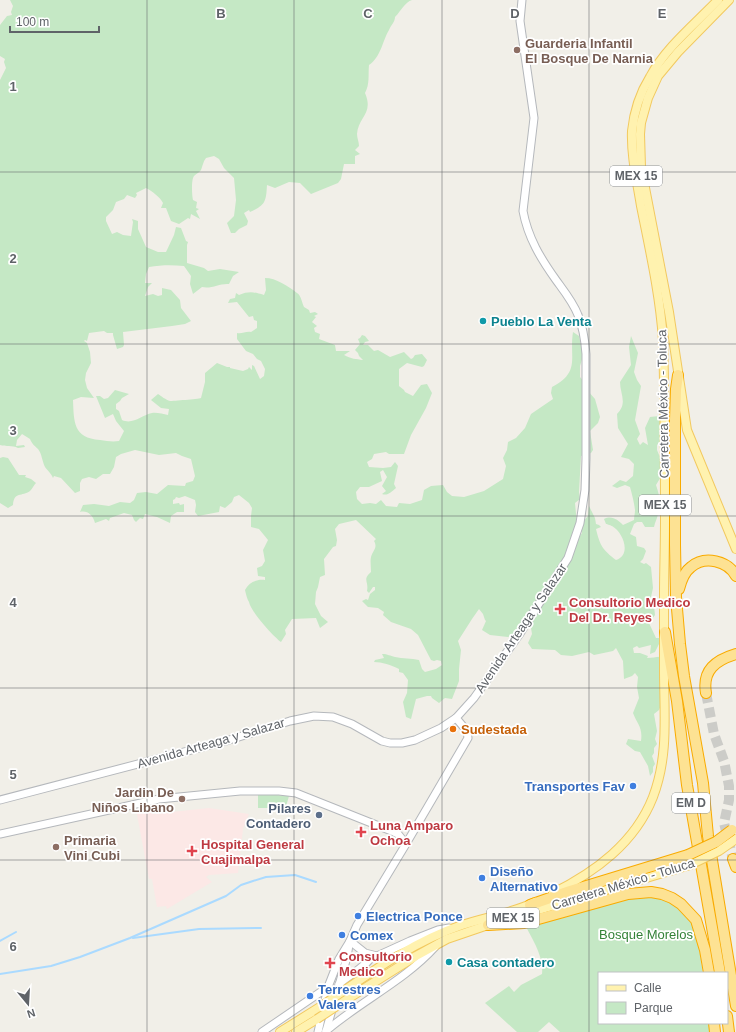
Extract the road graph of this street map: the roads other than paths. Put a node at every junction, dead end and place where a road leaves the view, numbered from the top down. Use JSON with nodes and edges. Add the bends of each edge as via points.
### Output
{"nodes":[{"id":1,"x":522,"y":0,"type":"edge"},
{"id":2,"x":718,"y":0,"type":"edge"},
{"id":3,"x":729,"y":0,"type":"edge"},
{"id":4,"x":678,"y":375,"type":"junction"},
{"id":5,"x":736,"y":549,"type":"edge"},
{"id":6,"x":736,"y":576,"type":"edge"},
{"id":7,"x":676,"y":596,"type":"junction"},
{"id":8,"x":665,"y":632,"type":"junction"},
{"id":9,"x":736,"y":654,"type":"edge"},
{"id":10,"x":706,"y":693,"type":"tunnel mouth"},
{"id":11,"x":456,"y":718,"type":"junction"},
{"id":12,"x":0,"y":800,"type":"edge"},
{"id":13,"x":0,"y":834,"type":"edge"},
{"id":14,"x":735,"y":834,"type":"edge"},
{"id":15,"x":406,"y":844,"type":"junction"},
{"id":16,"x":689,"y":860,"type":"junction"},
{"id":17,"x":530,"y":904,"type":"junction"},
{"id":18,"x":461,"y":925,"type":"junction"},
{"id":19,"x":488,"y":925,"type":"junction"},
{"id":20,"x":350,"y":941,"type":"junction"},
{"id":21,"x":438,"y":943,"type":"junction"},
{"id":22,"x":372,"y":956,"type":"junction"},
{"id":23,"x":709,"y":972,"type":"edge"},
{"id":24,"x":720,"y":972,"type":"edge"},
{"id":25,"x":328,"y":987,"type":"junction"},
{"id":26,"x":341,"y":988,"type":"junction"},
{"id":27,"x":333,"y":1006,"type":"junction"},
{"id":28,"x":736,"y":1006,"type":"edge"},
{"id":29,"x":344,"y":1015,"type":"junction"},
{"id":30,"x":318,"y":1026,"type":"edge"},
{"id":31,"x":325,"y":1031,"type":"edge"},
{"id":32,"x":262,"y":1032,"type":"edge"},
{"id":33,"x":280,"y":1032,"type":"edge"},
{"id":34,"x":296,"y":1032,"type":"edge"},
{"id":35,"x":311,"y":1032,"type":"edge"}],
"edges":[{"from":1,"to":11,"type":"street","name":"Avenida Arteaga y Salazar","via":[[520,21],[534,118],[523,211],[534,245],[578,315],[585,342],[585,490],[580,522],[568,558],[519,635],[474,698]]},
{"from":2,"to":8,"type":"main road","name":"Carretera México - Toluca","number":"MEX 15","via":[[669,49],[653,71],[637,105],[632,130],[634,165],[662,312],[664,340]]},
{"from":3,"to":4,"type":"main road","name":"Carretera México - Toluca","number":"MEX 15","via":[[658,76],[641,123],[641,167],[664,284]]},
{"from":4,"to":5,"type":"main road","name":"Carretera México - Toluca","number":"MEX 15","via":[[687,430]]},
{"from":4,"to":7,"type":"highway","number":"EM D","via":[[675,420]]},
{"from":6,"to":7,"type":"highway","via":[[733,570],[723,563],[713,560],[702,562],[691,566]]},
{"from":7,"to":28,"type":"highway","number":"EM D","via":[[684,676],[703,783],[708,836]]},
{"from":8,"to":17,"type":"main road","name":"Carretera México - Toluca","number":"MEX 15","via":[[666,733],[662,767],[652,798],[641,820],[623,845],[601,865],[568,886]]},
{"from":8,"to":24,"type":"highway","number":"EM D","via":[[677,701],[687,785]]},
{"from":9,"to":10,"type":"highway","via":[[724,657],[713,665],[706,675]]},
{"from":11,"to":12,"type":"street","name":"Avenida Arteaga y Salazar","via":[[415,740],[390,743],[333,717],[314,716]]},
{"from":11,"to":15,"type":"street","via":[[467,731],[468,738]]},
{"from":13,"to":15,"type":"street","via":[[159,799],[240,791],[279,791],[296,793],[394,832]]},
{"from":14,"to":16,"type":"highway","bridge":true,"via":[[716,842]]},
{"from":15,"to":20,"type":"street"},
{"from":16,"to":17,"type":"highway"},
{"from":16,"to":19,"type":"main road","name":"Carretera México - Toluca","number":"MEX 15"},
{"from":17,"to":18,"type":"main road","name":"Carretera México - Toluca","number":"MEX 15"},
{"from":18,"to":22,"type":"street","via":[[438,930]]},
{"from":18,"to":26,"type":"main road","name":"Carretera México - Toluca","number":"MEX 15","via":[[410,948]]},
{"from":19,"to":21,"type":"main road","name":"Carretera México - Toluca","number":"MEX 15"},
{"from":19,"to":23,"type":"highway","via":[[524,924],[628,894],[662,894],[681,904],[696,920]]},
{"from":20,"to":22,"type":"street","via":[[365,954]]},
{"from":20,"to":25,"type":"street","via":[[339,959]]},
{"from":20,"to":26,"type":"street"},
{"from":21,"to":29,"type":"street","via":[[410,971]]},
{"from":21,"to":30,"type":"main road","name":"Carretera México - Toluca","number":"MEX 15","bridge":true,"via":[[348,998]]},
{"from":22,"to":26,"type":"street","via":[[366,964],[348,977]]},
{"from":25,"to":30,"type":"street"},
{"from":25,"to":32,"type":"street"},
{"from":26,"to":27,"type":"street"},
{"from":26,"to":33,"type":"main road","name":"Carretera México - Toluca","number":"MEX 15","bridge":true,"via":[[320,1007]]},
{"from":27,"to":29,"type":"street","via":[[336,1014]]},
{"from":27,"to":31,"type":"street"},
{"from":29,"to":31,"type":"street"},
{"from":30,"to":34,"type":"main road","name":"Carretera México - Toluca","number":"MEX 15"},
{"from":30,"to":35,"type":"street"}]}
